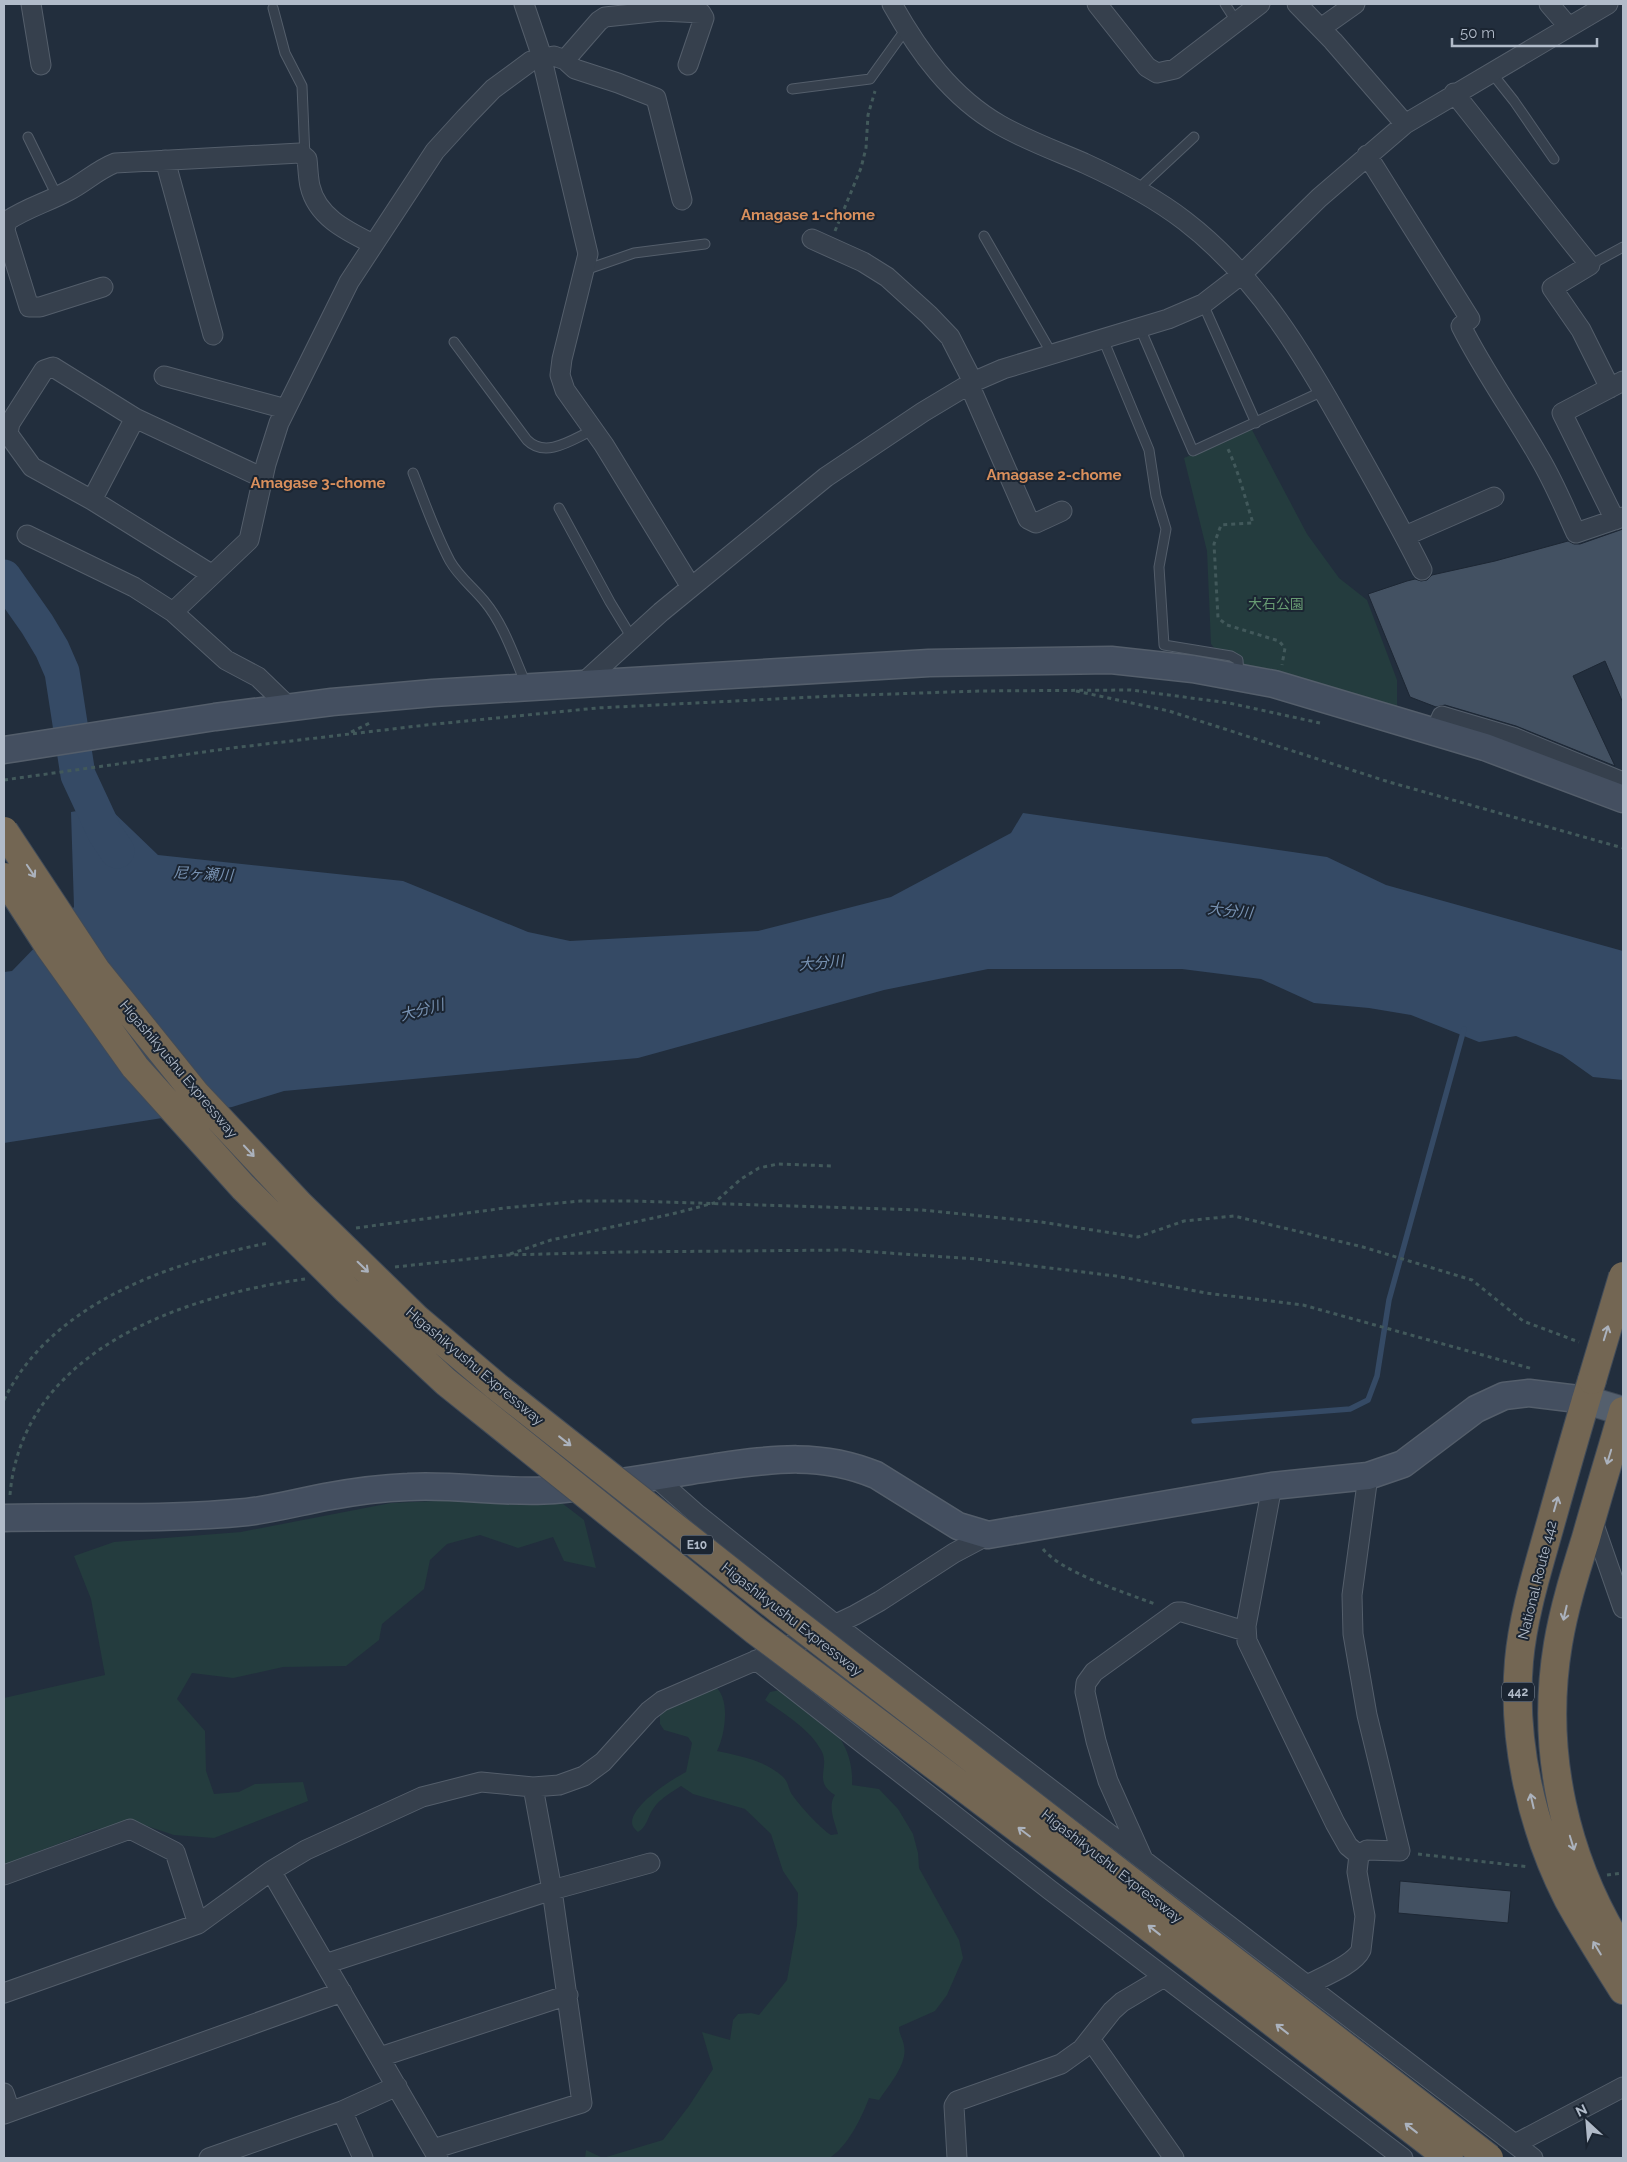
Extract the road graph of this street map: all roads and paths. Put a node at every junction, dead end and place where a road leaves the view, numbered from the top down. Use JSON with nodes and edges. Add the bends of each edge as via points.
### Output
{"nodes":[{"id":1,"x":31,"y":4,"type":"edge"},
{"id":2,"x":524,"y":4,"type":"edge"},
{"id":3,"x":892,"y":4,"type":"edge"},
{"id":4,"x":1097,"y":4,"type":"edge"},
{"id":5,"x":1225,"y":4,"type":"edge"},
{"id":6,"x":1260,"y":4,"type":"edge"},
{"id":7,"x":1297,"y":4,"type":"edge"},
{"id":8,"x":1355,"y":4,"type":"edge"},
{"id":9,"x":1549,"y":4,"type":"edge"},
{"id":10,"x":1608,"y":4,"type":"edge"},
{"id":11,"x":273,"y":8,"type":"dead end"},
{"id":12,"x":1236,"y":21,"type":"junction"},
{"id":13,"x":1568,"y":26,"type":"junction"},
{"id":14,"x":1320,"y":28,"type":"junction"},
{"id":15,"x":906,"y":29,"type":"junction"},
{"id":16,"x":541,"y":58,"type":"junction"},
{"id":17,"x":565,"y":60,"type":"junction"},
{"id":18,"x":41,"y":65,"type":"dead end"},
{"id":19,"x":688,"y":65,"type":"dead end"},
{"id":20,"x":876,"y":71,"type":"junction"},
{"id":21,"x":1491,"y":72,"type":"junction"},
{"id":22,"x":792,"y":89,"type":"dead end"},
{"id":23,"x":1454,"y":93,"type":"junction"},
{"id":24,"x":1405,"y":124,"type":"junction"},
{"id":25,"x":28,"y":137,"type":"dead end"},
{"id":26,"x":1194,"y":137,"type":"dead end"},
{"id":27,"x":1367,"y":155,"type":"junction"},
{"id":28,"x":304,"y":157,"type":"junction"},
{"id":29,"x":1554,"y":159,"type":"dead end"},
{"id":30,"x":166,"y":160,"type":"junction"},
{"id":31,"x":1137,"y":190,"type":"junction"},
{"id":32,"x":57,"y":196,"type":"junction"},
{"id":33,"x":682,"y":200,"type":"dead end"},
{"id":34,"x":6,"y":221,"type":"edge"},
{"id":35,"x":984,"y":236,"type":"dead end"},
{"id":36,"x":812,"y":239,"type":"dead end"},
{"id":37,"x":373,"y":244,"type":"junction"},
{"id":38,"x":705,"y":244,"type":"dead end"},
{"id":39,"x":829,"y":246,"type":"junction"},
{"id":40,"x":1623,"y":247,"type":"edge"},
{"id":41,"x":1590,"y":265,"type":"junction"},
{"id":42,"x":586,"y":270,"type":"junction"},
{"id":43,"x":1242,"y":274,"type":"junction"},
{"id":44,"x":103,"y":288,"type":"dead end"},
{"id":45,"x":1202,"y":304,"type":"junction"},
{"id":46,"x":1140,"y":328,"type":"junction"},
{"id":47,"x":213,"y":335,"type":"dead end"},
{"id":48,"x":1103,"y":339,"type":"junction"},
{"id":49,"x":454,"y":342,"type":"dead end"},
{"id":50,"x":1052,"y":354,"type":"junction"},
{"id":51,"x":164,"y":376,"type":"dead end"},
{"id":52,"x":971,"y":383,"type":"junction"},
{"id":53,"x":1616,"y":385,"type":"edge"},
{"id":54,"x":1323,"y":391,"type":"junction"},
{"id":55,"x":286,"y":409,"type":"junction"},
{"id":56,"x":135,"y":418,"type":"junction"},
{"id":57,"x":1256,"y":423,"type":"junction"},
{"id":58,"x":592,"y":430,"type":"junction"},
{"id":59,"x":1226,"y":445,"type":"dead end"},
{"id":60,"x":413,"y":473,"type":"dead end"},
{"id":61,"x":263,"y":478,"type":"junction"},
{"id":62,"x":1494,"y":497,"type":"dead end"},
{"id":63,"x":92,"y":500,"type":"junction"},
{"id":64,"x":559,"y":508,"type":"dead end"},
{"id":65,"x":1062,"y":511,"type":"dead end"},
{"id":66,"x":1619,"y":518,"type":"edge"},
{"id":67,"x":27,"y":535,"type":"dead end"},
{"id":68,"x":1405,"y":536,"type":"junction"},
{"id":69,"x":1422,"y":570,"type":"dead end"},
{"id":70,"x":211,"y":574,"type":"junction"},
{"id":71,"x":691,"y":587,"type":"junction"},
{"id":72,"x":173,"y":612,"type":"junction"},
{"id":73,"x":632,"y":638,"type":"junction"},
{"id":74,"x":1282,"y":666,"type":"dead end"},
{"id":75,"x":1239,"y":678,"type":"junction"},
{"id":76,"x":582,"y":684,"type":"junction"},
{"id":77,"x":527,"y":687,"type":"junction"},
{"id":78,"x":1070,"y":690,"type":"junction"},
{"id":79,"x":290,"y":707,"type":"junction"},
{"id":80,"x":1322,"y":724,"type":"dead end"},
{"id":81,"x":1435,"y":732,"type":"junction"},
{"id":82,"x":4,"y":750,"type":"edge"},
{"id":83,"x":4,"y":780,"type":"edge"},
{"id":84,"x":1623,"y":782,"type":"edge"},
{"id":85,"x":1623,"y":800,"type":"edge"},
{"id":86,"x":4,"y":831,"type":"edge"},
{"id":87,"x":1623,"y":848,"type":"edge"},
{"id":88,"x":4,"y":878,"type":"edge"},
{"id":89,"x":833,"y":1166,"type":"dead end"},
{"id":90,"x":714,"y":1203,"type":"junction"},
{"id":91,"x":348,"y":1230,"type":"dead end"},
{"id":92,"x":276,"y":1242,"type":"dead end"},
{"id":93,"x":506,"y":1255,"type":"junction"},
{"id":94,"x":391,"y":1267,"type":"dead end"},
{"id":95,"x":1623,"y":1276,"type":"edge"},
{"id":96,"x":314,"y":1278,"type":"dead end"},
{"id":97,"x":1587,"y":1345,"type":"dead end"},
{"id":98,"x":1540,"y":1371,"type":"dead end"},
{"id":99,"x":1589,"y":1390,"type":"junction"},
{"id":100,"x":4,"y":1400,"type":"edge"},
{"id":101,"x":1622,"y":1419,"type":"edge"},
{"id":102,"x":654,"y":1476,"type":"junction"},
{"id":103,"x":1368,"y":1476,"type":"junction"},
{"id":104,"x":1272,"y":1486,"type":"junction"},
{"id":105,"x":7,"y":1518,"type":"edge"},
{"id":106,"x":1591,"y":1518,"type":"junction"},
{"id":107,"x":988,"y":1535,"type":"junction"},
{"id":108,"x":1042,"y":1548,"type":"dead end"},
{"id":109,"x":1623,"y":1608,"type":"edge"},
{"id":110,"x":1176,"y":1613,"type":"junction"},
{"id":111,"x":836,"y":1625,"type":"junction"},
{"id":112,"x":1246,"y":1631,"type":"junction"},
{"id":113,"x":756,"y":1660,"type":"junction"},
{"id":114,"x":534,"y":1787,"type":"junction"},
{"id":115,"x":1400,"y":1851,"type":"junction"},
{"id":116,"x":1359,"y":1855,"type":"junction"},
{"id":117,"x":1143,"y":1860,"type":"junction"},
{"id":118,"x":650,"y":1863,"type":"dead end"},
{"id":119,"x":1535,"y":1867,"type":"dead end"},
{"id":120,"x":271,"y":1871,"type":"junction"},
{"id":121,"x":1623,"y":1873,"type":"edge"},
{"id":122,"x":4,"y":1875,"type":"edge"},
{"id":123,"x":1602,"y":1875,"type":"dead end"},
{"id":124,"x":552,"y":1890,"type":"junction"},
{"id":125,"x":198,"y":1924,"type":"junction"},
{"id":126,"x":1623,"y":1952,"type":"edge"},
{"id":127,"x":325,"y":1964,"type":"junction"},
{"id":128,"x":1164,"y":1977,"type":"junction"},
{"id":129,"x":1307,"y":1985,"type":"junction"},
{"id":130,"x":1623,"y":1990,"type":"edge"},
{"id":131,"x":4,"y":1992,"type":"edge"},
{"id":132,"x":342,"y":1992,"type":"junction"},
{"id":133,"x":568,"y":1995,"type":"junction"},
{"id":134,"x":1090,"y":2039,"type":"junction"},
{"id":135,"x":380,"y":2057,"type":"junction"},
{"id":136,"x":396,"y":2086,"type":"junction"},
{"id":137,"x":1623,"y":2087,"type":"edge"},
{"id":138,"x":4,"y":2093,"type":"edge"},
{"id":139,"x":342,"y":2111,"type":"junction"},
{"id":140,"x":7,"y":2113,"type":"edge"},
{"id":141,"x":1515,"y":2144,"type":"junction"},
{"id":142,"x":236,"y":2154,"type":"edge"},
{"id":143,"x":436,"y":2154,"type":"edge"},
{"id":144,"x":209,"y":2158,"type":"edge"},
{"id":145,"x":363,"y":2158,"type":"edge"},
{"id":146,"x":957,"y":2158,"type":"edge"},
{"id":147,"x":1174,"y":2158,"type":"edge"},
{"id":148,"x":1403,"y":2158,"type":"edge"},
{"id":149,"x":1450,"y":2158,"type":"edge"},
{"id":150,"x":1489,"y":2158,"type":"edge"},
{"id":151,"x":1534,"y":2158,"type":"edge"}],
"edges":[{"from":1,"to":18,"type":"street"},
{"from":2,"to":16,"type":"street"},
{"from":3,"to":15,"type":"street"},
{"from":4,"to":12,"type":"street","via":[[1147,67],[1157,73],[1175,69]]},
{"from":5,"to":12,"type":"lane"},
{"from":6,"to":12,"type":"street"},
{"from":7,"to":14,"type":"street"},
{"from":8,"to":14,"type":"street"},
{"from":9,"to":13,"type":"street"},
{"from":10,"to":13,"type":"street"},
{"from":11,"to":28,"type":"lane","via":[[285,53],[302,86]]},
{"from":13,"to":21,"type":"street"},
{"from":14,"to":24,"type":"street"},
{"from":15,"to":20,"type":"lane"},
{"from":15,"to":31,"type":"street","via":[[937,72],[981,113]]},
{"from":16,"to":17,"type":"street","via":[[554,56]]},
{"from":16,"to":37,"type":"street","via":[[531,61],[493,89],[435,151]]},
{"from":16,"to":42,"type":"street","via":[[586,242]]},
{"from":17,"to":19,"type":"street","via":[[606,17],[661,11],[701,13],[704,18]]},
{"from":17,"to":33,"type":"street","via":[[575,69],[656,98]]},
{"from":20,"to":22,"type":"lane","via":[[870,79]]},
{"from":20,"to":39,"type":"path","via":[[878,81],[868,115],[861,168]]},
{"from":21,"to":23,"type":"street"},
{"from":21,"to":29,"type":"lane"},
{"from":23,"to":24,"type":"street"},
{"from":23,"to":41,"type":"street"},
{"from":24,"to":27,"type":"street"},
{"from":25,"to":32,"type":"lane"},
{"from":26,"to":31,"type":"lane"},
{"from":27,"to":43,"type":"street"},
{"from":27,"to":66,"type":"street","via":[[1470,319],[1461,326],[1539,457],[1576,533]]},
{"from":28,"to":30,"type":"street","via":[[300,153]]},
{"from":28,"to":37,"type":"street","via":[[307,158],[310,186],[318,204],[338,226]]},
{"from":30,"to":32,"type":"street","via":[[115,163]]},
{"from":30,"to":47,"type":"street"},
{"from":31,"to":43,"type":"street","via":[[1196,229]]},
{"from":32,"to":34,"type":"street"},
{"from":34,"to":44,"type":"street","via":[[5,230],[29,307],[40,307]]},
{"from":35,"to":50,"type":"lane"},
{"from":36,"to":39,"type":"street"},
{"from":37,"to":55,"type":"street","via":[[349,282]]},
{"from":38,"to":42,"type":"lane","via":[[634,254]]},
{"from":39,"to":52,"type":"street","via":[[887,277],[929,315],[950,337]]},
{"from":40,"to":41,"type":"lane"},
{"from":41,"to":53,"type":"street","via":[[1552,288]]},
{"from":42,"to":58,"type":"street","via":[[560,375],[569,397]]},
{"from":43,"to":45,"type":"street"},
{"from":43,"to":54,"type":"street","via":[[1277,318]]},
{"from":45,"to":46,"type":"street","via":[[1184,314]]},
{"from":45,"to":57,"type":"lane"},
{"from":46,"to":48,"type":"street"},
{"from":46,"to":57,"type":"lane","via":[[1193,450]]},
{"from":48,"to":50,"type":"street"},
{"from":48,"to":75,"type":"lane","via":[[1149,450],[1156,496],[1166,529],[1159,567],[1164,645],[1231,656],[1238,660]]},
{"from":49,"to":58,"type":"lane","via":[[527,440],[537,448],[560,446]]},
{"from":50,"to":52,"type":"street"},
{"from":51,"to":55,"type":"street"},
{"from":52,"to":65,"type":"street","via":[[1028,519],[1036,523]]},
{"from":52,"to":71,"type":"street","via":[[826,477]]},
{"from":53,"to":66,"type":"street","via":[[1562,413]]},
{"from":54,"to":57,"type":"lane"},
{"from":54,"to":68,"type":"street"},
{"from":55,"to":61,"type":"street"},
{"from":56,"to":61,"type":"street"},
{"from":56,"to":63,"type":"street"},
{"from":56,"to":63,"type":"street","via":[[53,367],[44,370],[10,423],[10,438],[32,467]]},
{"from":58,"to":71,"type":"street"},
{"from":59,"to":74,"type":"path","via":[[1253,523],[1221,524],[1214,544],[1218,618],[1227,626],[1279,642],[1284,648]]},
{"from":60,"to":77,"type":"lane","via":[[429,518],[451,563],[486,602]]},
{"from":61,"to":70,"type":"street","via":[[249,540]]},
{"from":62,"to":68,"type":"street"},
{"from":63,"to":70,"type":"street"},
{"from":64,"to":73,"type":"lane"},
{"from":67,"to":72,"type":"street","via":[[134,587]]},
{"from":68,"to":69,"type":"street"},
{"from":70,"to":72,"type":"street"},
{"from":71,"to":73,"type":"street"},
{"from":72,"to":79,"type":"street","via":[[226,660],[258,677]]},
{"from":73,"to":76,"type":"street"},
{"from":75,"to":76,"type":"street","via":[[1152,664],[1070,660],[929,663]]},
{"from":75,"to":81,"type":"street","via":[[1274,684]]},
{"from":76,"to":77,"type":"street"},
{"from":77,"to":79,"type":"street"},
{"from":78,"to":80,"type":"path","via":[[1131,690],[1176,695]]},
{"from":78,"to":83,"type":"path","via":[[834,696],[597,708],[242,746]]},
{"from":78,"to":87,"type":"path","via":[[1169,711],[1389,782]]},
{"from":79,"to":82,"type":"street"},
{"from":81,"to":84,"type":"street","via":[[1442,716],[1513,737]]},
{"from":81,"to":85,"type":"street","via":[[1485,747]]},
{"from":86,"to":150,"type":"highway","name":"Higashikyushu Expressway","number":"E10","one_way":true,"bridge":true,"via":[[96,970],[195,1093],[300,1206],[417,1320],[780,1611]]},
{"from":149,"to":88,"type":"highway","name":"Higashikyushu Expressway","number":"E10","one_way":true,"bridge":true,"via":[[1141,1920],[756,1631],[446,1382],[243,1187],[135,1066]]},
{"from":89,"to":90,"type":"path","via":[[778,1164],[759,1168]]},
{"from":90,"to":91,"type":"path","via":[[580,1202],[505,1208]]},
{"from":90,"to":93,"type":"path","via":[[551,1240]]},
{"from":90,"to":97,"type":"path","via":[[922,1210],[1041,1222],[1138,1237],[1184,1221],[1234,1216],[1363,1247],[1472,1280],[1523,1321]]},
{"from":92,"to":100,"type":"path","via":[[173,1269],[96,1304],[68,1322],[24,1365]]},
{"from":93,"to":94,"type":"path"},
{"from":93,"to":98,"type":"path","via":[[844,1250],[976,1259],[1116,1276],[1206,1293],[1303,1305]]},
{"from":99,"to":95,"type":"highway","name":"National Route 442","number":"442","one_way":true,"bridge":true},
{"from":96,"to":105,"type":"path","via":[[257,1286],[179,1308],[112,1341],[78,1364],[44,1404],[23,1442],[13,1468]]},
{"from":99,"to":101,"type":"main road"},
{"from":99,"to":103,"type":"street","via":[[1512,1394],[1493,1400],[1414,1458]]},
{"from":130,"to":99,"type":"highway","name":"National Route 442","number":"442","one_way":true,"via":[[1568,1899],[1553,1866],[1531,1796],[1520,1722],[1519,1662],[1526,1615]]},
{"from":101,"to":106,"type":"highway","number":"442","one_way":true},
{"from":102,"to":105,"type":"street","via":[[540,1491],[452,1486],[393,1488],[249,1512]]},
{"from":102,"to":107,"type":"street","via":[[782,1459],[836,1462],[876,1475],[958,1526]]},
{"from":102,"to":111,"type":"street"},
{"from":103,"to":104,"type":"street"},
{"from":103,"to":115,"type":"street","via":[[1352,1595],[1353,1634]]},
{"from":104,"to":107,"type":"street"},
{"from":104,"to":112,"type":"street"},
{"from":106,"to":109,"type":"street"},
{"from":106,"to":126,"type":"highway","number":"442","one_way":true,"via":[[1558,1643],[1552,1699],[1554,1744],[1558,1788],[1571,1842],[1585,1882]]},
{"from":107,"to":111,"type":"street"},
{"from":108,"to":110,"type":"path","via":[[1054,1560],[1071,1569]]},
{"from":110,"to":112,"type":"street"},
{"from":110,"to":117,"type":"street","via":[[1094,1672],[1085,1687],[1105,1772]]},
{"from":111,"to":113,"type":"street"},
{"from":111,"to":117,"type":"street"},
{"from":112,"to":116,"type":"street","via":[[1249,1647],[1335,1823],[1348,1846]]},
{"from":113,"to":114,"type":"street","via":[[662,1701],[603,1762],[584,1776],[559,1785]]},
{"from":113,"to":128,"type":"street"},
{"from":114,"to":120,"type":"street","via":[[481,1782],[429,1795],[306,1850]]},
{"from":114,"to":124,"type":"street"},
{"from":115,"to":116,"type":"street","via":[[1367,1850]]},
{"from":115,"to":119,"type":"path"},
{"from":116,"to":129,"type":"street","via":[[1357,1872],[1365,1916],[1361,1950],[1348,1963]]},
{"from":117,"to":129,"type":"street"},
{"from":118,"to":124,"type":"street"},
{"from":120,"to":125,"type":"street"},
{"from":120,"to":127,"type":"street"},
{"from":121,"to":123,"type":"path"},
{"from":122,"to":125,"type":"street","via":[[130,1829],[175,1852]]},
{"from":124,"to":127,"type":"street"},
{"from":124,"to":133,"type":"street"},
{"from":125,"to":131,"type":"street"},
{"from":127,"to":132,"type":"street"},
{"from":128,"to":134,"type":"street","via":[[1122,2002]]},
{"from":128,"to":148,"type":"street"},
{"from":129,"to":141,"type":"street"},
{"from":132,"to":135,"type":"street"},
{"from":132,"to":140,"type":"street"},
{"from":133,"to":135,"type":"street"},
{"from":133,"to":143,"type":"street","via":[[582,2103]]},
{"from":134,"to":146,"type":"street","via":[[1061,2064],[957,2100],[954,2106]]},
{"from":134,"to":147,"type":"street"},
{"from":135,"to":136,"type":"street"},
{"from":136,"to":139,"type":"street"},
{"from":136,"to":143,"type":"street"},
{"from":137,"to":141,"type":"street"},
{"from":138,"to":140,"type":"street"},
{"from":139,"to":142,"type":"street"},
{"from":139,"to":145,"type":"street"},
{"from":141,"to":151,"type":"street"},
{"from":142,"to":144,"type":"street"}]}
